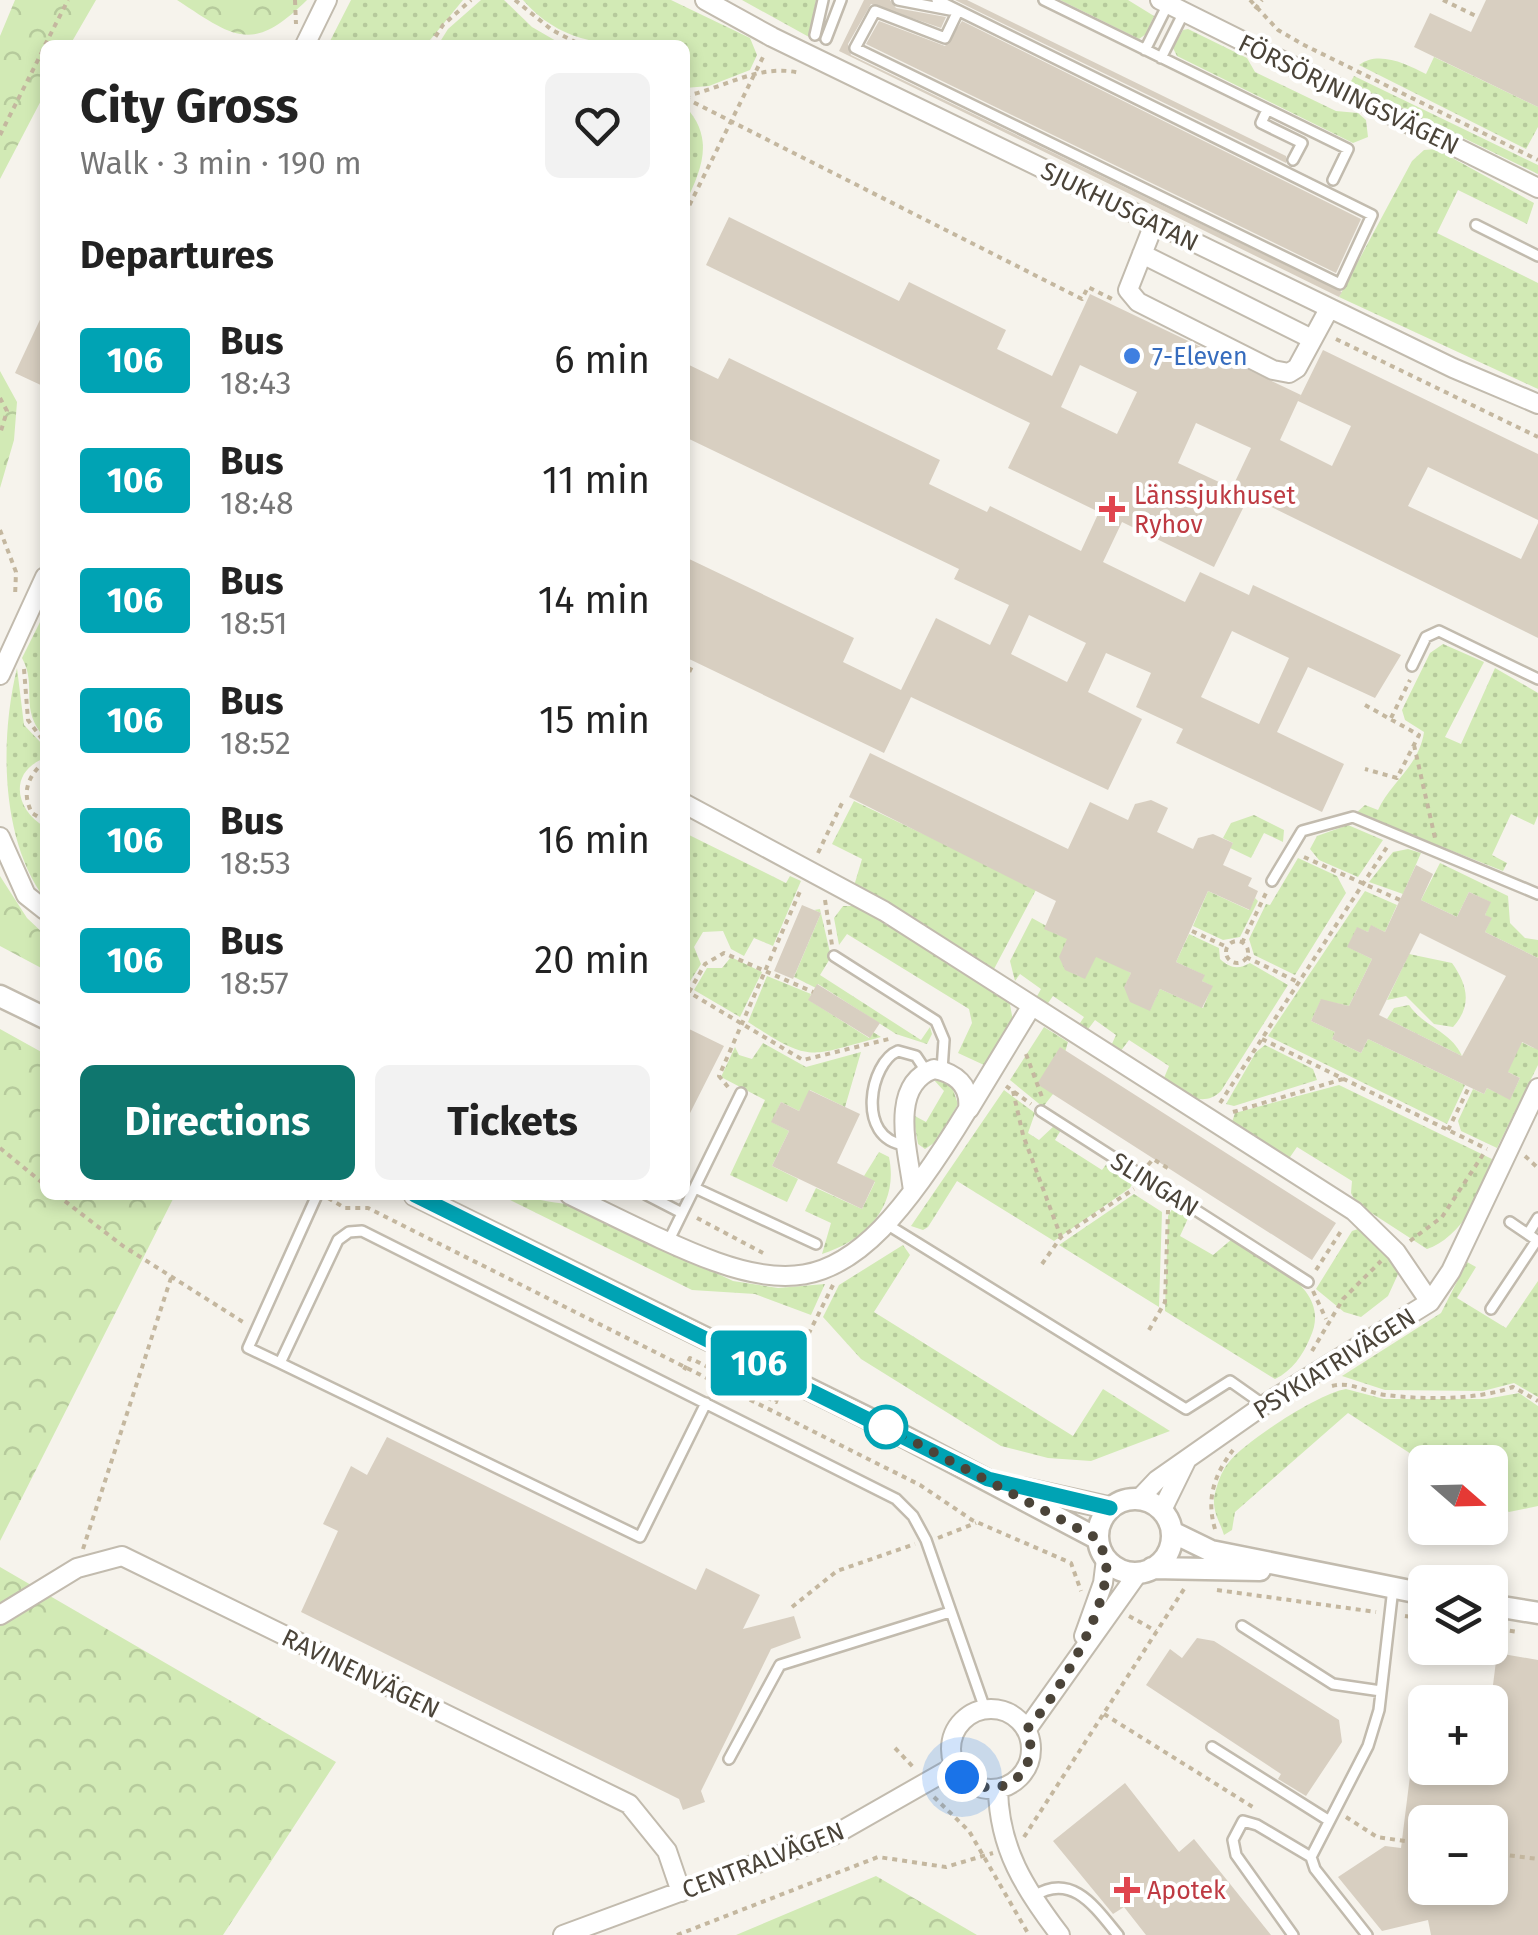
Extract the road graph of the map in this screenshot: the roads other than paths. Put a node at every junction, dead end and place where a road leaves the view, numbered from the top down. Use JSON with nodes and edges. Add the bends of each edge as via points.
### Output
{"nodes":[{"id":1,"x":327,"y":0,"type":"edge"},
{"id":2,"x":705,"y":0,"type":"edge"},
{"id":3,"x":823,"y":0,"type":"edge"},
{"id":4,"x":841,"y":0,"type":"edge"},
{"id":5,"x":898,"y":0,"type":"edge"},
{"id":6,"x":937,"y":0,"type":"edge"},
{"id":7,"x":1044,"y":0,"type":"edge"},
{"id":8,"x":1170,"y":5,"type":"edge"},
{"id":9,"x":958,"y":11,"type":"junction"},
{"id":10,"x":815,"y":35,"type":"dead end"},
{"id":11,"x":826,"y":38,"type":"dead end"},
{"id":12,"x":307,"y":40,"type":"edge"},
{"id":13,"x":1145,"y":50,"type":"junction"},
{"id":14,"x":1161,"y":58,"type":"junction"},
{"id":15,"x":1267,"y":110,"type":"junction"},
{"id":16,"x":1308,"y":130,"type":"junction"},
{"id":17,"x":1302,"y":143,"type":"junction"},
{"id":18,"x":1293,"y":160,"type":"dead end"},
{"id":19,"x":1333,"y":180,"type":"dead end"},
{"id":20,"x":1538,"y":188,"type":"edge"},
{"id":21,"x":1154,"y":224,"type":"junction"},
{"id":22,"x":1476,"y":225,"type":"dead end"},
{"id":23,"x":1537,"y":252,"type":"edge"},
{"id":24,"x":1142,"y":254,"type":"junction"},
{"id":25,"x":1329,"y":309,"type":"junction"},
{"id":26,"x":1321,"y":338,"type":"junction"},
{"id":27,"x":1538,"y":404,"type":"edge"},
{"id":28,"x":40,"y":588,"type":"edge"},
{"id":29,"x":1412,"y":666,"type":"road end"},
{"id":30,"x":0,"y":675,"type":"edge"},
{"id":31,"x":1538,"y":679,"type":"edge"},
{"id":32,"x":690,"y":807,"type":"edge"},
{"id":33,"x":0,"y":837,"type":"edge"},
{"id":34,"x":1272,"y":881,"type":"road end"},
{"id":35,"x":1538,"y":894,"type":"edge"},
{"id":36,"x":40,"y":906,"type":"edge"},
{"id":37,"x":834,"y":956,"type":"road end"},
{"id":38,"x":0,"y":996,"type":"edge"},
{"id":39,"x":1031,"y":1007,"type":"junction"},
{"id":40,"x":40,"y":1016,"type":"edge"},
{"id":41,"x":934,"y":1071,"type":"junction"},
{"id":42,"x":742,"y":1093,"type":"dead end"},
{"id":43,"x":1537,"y":1093,"type":"edge"},
{"id":44,"x":968,"y":1109,"type":"junction"},
{"id":45,"x":1044,"y":1113,"type":"road end"},
{"id":46,"x":908,"y":1146,"type":"junction"},
{"id":47,"x":693,"y":1191,"type":"junction"},
{"id":48,"x":913,"y":1192,"type":"junction"},
{"id":49,"x":690,"y":1197,"type":"edge"},
{"id":50,"x":317,"y":1200,"type":"edge"},
{"id":51,"x":425,"y":1200,"type":"edge"},
{"id":52,"x":580,"y":1200,"type":"edge"},
{"id":53,"x":657,"y":1200,"type":"edge"},
{"id":54,"x":688,"y":1200,"type":"edge"},
{"id":55,"x":682,"y":1213,"type":"junction"},
{"id":56,"x":1538,"y":1218,"type":"edge"},
{"id":57,"x":1510,"y":1222,"type":"dead end"},
{"id":58,"x":888,"y":1226,"type":"junction"},
{"id":59,"x":1534,"y":1238,"type":"edge"},
{"id":60,"x":668,"y":1242,"type":"junction"},
{"id":61,"x":816,"y":1244,"type":"dead end"},
{"id":62,"x":1308,"y":1282,"type":"road end"},
{"id":63,"x":1430,"y":1302,"type":"junction"},
{"id":64,"x":1491,"y":1310,"type":"dead end"},
{"id":65,"x":280,"y":1363,"type":"junction"},
{"id":66,"x":706,"y":1404,"type":"junction"},
{"id":67,"x":1264,"y":1405,"type":"junction"},
{"id":68,"x":1187,"y":1458,"type":"junction"},
{"id":69,"x":988,"y":1479,"type":"junction"},
{"id":70,"x":1139,"y":1499,"type":"junction"},
{"id":71,"x":1110,"y":1508,"type":"junction"},
{"id":72,"x":1162,"y":1510,"type":"junction"},
{"id":73,"x":1172,"y":1532,"type":"junction"},
{"id":74,"x":1102,"y":1549,"type":"junction"},
{"id":75,"x":1209,"y":1560,"type":"junction"},
{"id":76,"x":1145,"y":1570,"type":"junction"},
{"id":77,"x":1393,"y":1588,"type":"junction"},
{"id":78,"x":1408,"y":1591,"type":"edge"},
{"id":79,"x":1106,"y":1604,"type":"junction"},
{"id":80,"x":1508,"y":1608,"type":"edge"},
{"id":81,"x":950,"y":1612,"type":"junction"},
{"id":82,"x":1538,"y":1613,"type":"edge"},
{"id":83,"x":0,"y":1615,"type":"edge"},
{"id":84,"x":1242,"y":1626,"type":"dead end"},
{"id":85,"x":1381,"y":1691,"type":"junction"},
{"id":86,"x":985,"y":1708,"type":"junction"},
{"id":87,"x":1027,"y":1729,"type":"junction"},
{"id":88,"x":1212,"y":1747,"type":"dead end"},
{"id":89,"x":729,"y":1759,"type":"dead end"},
{"id":90,"x":954,"y":1766,"type":"junction"},
{"id":91,"x":998,"y":1789,"type":"junction"},
{"id":92,"x":1328,"y":1820,"type":"junction"},
{"id":93,"x":1311,"y":1857,"type":"junction"},
{"id":94,"x":682,"y":1892,"type":"junction"},
{"id":95,"x":1032,"y":1897,"type":"junction"},
{"id":96,"x":562,"y":1935,"type":"edge"},
{"id":97,"x":1060,"y":1935,"type":"edge"},
{"id":98,"x":1118,"y":1935,"type":"edge"},
{"id":99,"x":1293,"y":1935,"type":"edge"},
{"id":100,"x":1366,"y":1935,"type":"edge"}],
"edges":[{"from":1,"to":12,"type":"street"},
{"from":2,"to":21,"type":"street","name":"SJUKHUSGATAN"},
{"from":3,"to":10,"type":"lane"},
{"from":4,"to":11,"type":"lane"},
{"from":5,"to":9,"type":"lane"},
{"from":6,"to":9,"type":"lane"},
{"from":7,"to":13,"type":"lane"},
{"from":8,"to":13,"type":"lane"},
{"from":8,"to":14,"type":"lane"},
{"from":8,"to":20,"type":"street","name":"FÖRSÖRJNINGSVÄGEN"},
{"from":9,"to":9,"type":"lane","via":[[945,38],[875,11],[855,48],[1340,284],[1372,215]]},
{"from":13,"to":14,"type":"lane"},
{"from":14,"to":15,"type":"lane"},
{"from":15,"to":16,"type":"lane"},
{"from":15,"to":17,"type":"lane","via":[[1261,123]]},
{"from":16,"to":17,"type":"lane"},
{"from":16,"to":19,"type":"lane","via":[[1348,149]]},
{"from":17,"to":18,"type":"lane"},
{"from":21,"to":24,"type":"street"},
{"from":21,"to":25,"type":"street","name":"SJUKHUSGATAN"},
{"from":22,"to":23,"type":"lane"},
{"from":24,"to":26,"type":"street"},
{"from":24,"to":26,"type":"street","via":[[1128,290],[1138,302],[1273,370],[1297,368]]},
{"from":25,"to":26,"type":"street"},
{"from":25,"to":27,"type":"street","name":"SJUKHUSGATAN"},
{"from":28,"to":30,"type":"street"},
{"from":29,"to":31,"type":"lane","via":[[1426,637],[1440,630]]},
{"from":32,"to":39,"type":"street","via":[[815,872]]},
{"from":33,"to":36,"type":"street","via":[[26,895]]},
{"from":34,"to":35,"type":"lane","via":[[1302,831],[1353,817]]},
{"from":37,"to":41,"type":"lane","via":[[936,1022],[944,1040]]},
{"from":38,"to":40,"type":"street"},
{"from":39,"to":44,"type":"street"},
{"from":39,"to":63,"type":"street","via":[[1354,1212],[1396,1252]]},
{"from":41,"to":44,"type":"street","via":[[959,1079]]},
{"from":41,"to":46,"type":"street","via":[[907,1094]]},
{"from":41,"to":46,"type":"lane","via":[[898,1051],[884,1064],[873,1119],[878,1134]]},
{"from":42,"to":47,"type":"lane"},
{"from":43,"to":63,"type":"street","name":"PSYKIATRIVÄGEN","via":[[1518,1152]]},
{"from":44,"to":48,"type":"street"},
{"from":45,"to":62,"type":"lane","name":"SLINGAN"},
{"from":46,"to":48,"type":"street"},
{"from":47,"to":49,"type":"lane"},
{"from":47,"to":61,"type":"lane"},
{"from":48,"to":58,"type":"street"},
{"from":50,"to":65,"type":"lane","via":[[248,1348]]},
{"from":51,"to":69,"type":"street"},
{"from":52,"to":60,"type":"street"},
{"from":53,"to":55,"type":"lane"},
{"from":54,"to":55,"type":"lane"},
{"from":55,"to":60,"type":"lane"},
{"from":56,"to":59,"type":"lane"},
{"from":57,"to":59,"type":"lane"},
{"from":58,"to":60,"type":"street","via":[[843,1262],[800,1276],[734,1271]]},
{"from":58,"to":67,"type":"lane","via":[[1186,1409],[1230,1382]]},
{"from":59,"to":64,"type":"lane"},
{"from":63,"to":67,"type":"street","name":"PSYKIATRIVÄGEN"},
{"from":65,"to":66,"type":"lane","via":[[338,1240],[362,1231]]},
{"from":65,"to":66,"type":"lane","via":[[640,1537]]},
{"from":66,"to":81,"type":"lane","via":[[896,1499],[926,1540]]},
{"from":67,"to":68,"type":"street","name":"PSYKIATRIVÄGEN"},
{"from":68,"to":70,"type":"street","name":"PSYKIATRIVÄGEN"},
{"from":68,"to":72,"type":"street","name":"PSYKIATRIVÄGEN"},
{"from":69,"to":71,"type":"street"},
{"from":69,"to":74,"type":"street"},
{"from":70,"to":71,"type":"street"},
{"from":70,"to":72,"type":"street"},
{"from":71,"to":74,"type":"street"},
{"from":72,"to":73,"type":"street"},
{"from":73,"to":75,"type":"street"},
{"from":73,"to":76,"type":"street","via":[[1168,1553]]},
{"from":74,"to":76,"type":"street","via":[[1126,1572]]},
{"from":74,"to":79,"type":"street"},
{"from":75,"to":76,"type":"street"},
{"from":75,"to":77,"type":"street"},
{"from":76,"to":79,"type":"street"},
{"from":77,"to":78,"type":"street"},
{"from":77,"to":85,"type":"lane"},
{"from":79,"to":87,"type":"street"},
{"from":80,"to":82,"type":"street"},
{"from":81,"to":86,"type":"lane"},
{"from":81,"to":89,"type":"lane","via":[[780,1665]]},
{"from":83,"to":94,"type":"street","name":"RAVINENVÄGEN","via":[[77,1568],[122,1556],[629,1804],[667,1852]]},
{"from":84,"to":85,"type":"lane","via":[[1333,1684]]},
{"from":85,"to":92,"type":"lane","via":[[1368,1746]]},
{"from":86,"to":87,"type":"street","via":[[1009,1712]]},
{"from":86,"to":90,"type":"street","via":[[956,1730]]},
{"from":87,"to":91,"type":"street","via":[[1028,1766]]},
{"from":88,"to":92,"type":"lane"},
{"from":90,"to":91,"type":"street","via":[[972,1785]]},
{"from":90,"to":94,"type":"street","name":"CENTRALVÄGEN","via":[[834,1835]]},
{"from":91,"to":95,"type":"street","via":[[1006,1847]]},
{"from":92,"to":93,"type":"lane"},
{"from":93,"to":99,"type":"lane","via":[[1257,1824],[1243,1821],[1234,1840],[1236,1855]]},
{"from":93,"to":100,"type":"lane"},
{"from":94,"to":96,"type":"street","name":"CENTRALVÄGEN"},
{"from":95,"to":97,"type":"street"},
{"from":95,"to":98,"type":"lane","via":[[1049,1886],[1072,1888]]}]}
